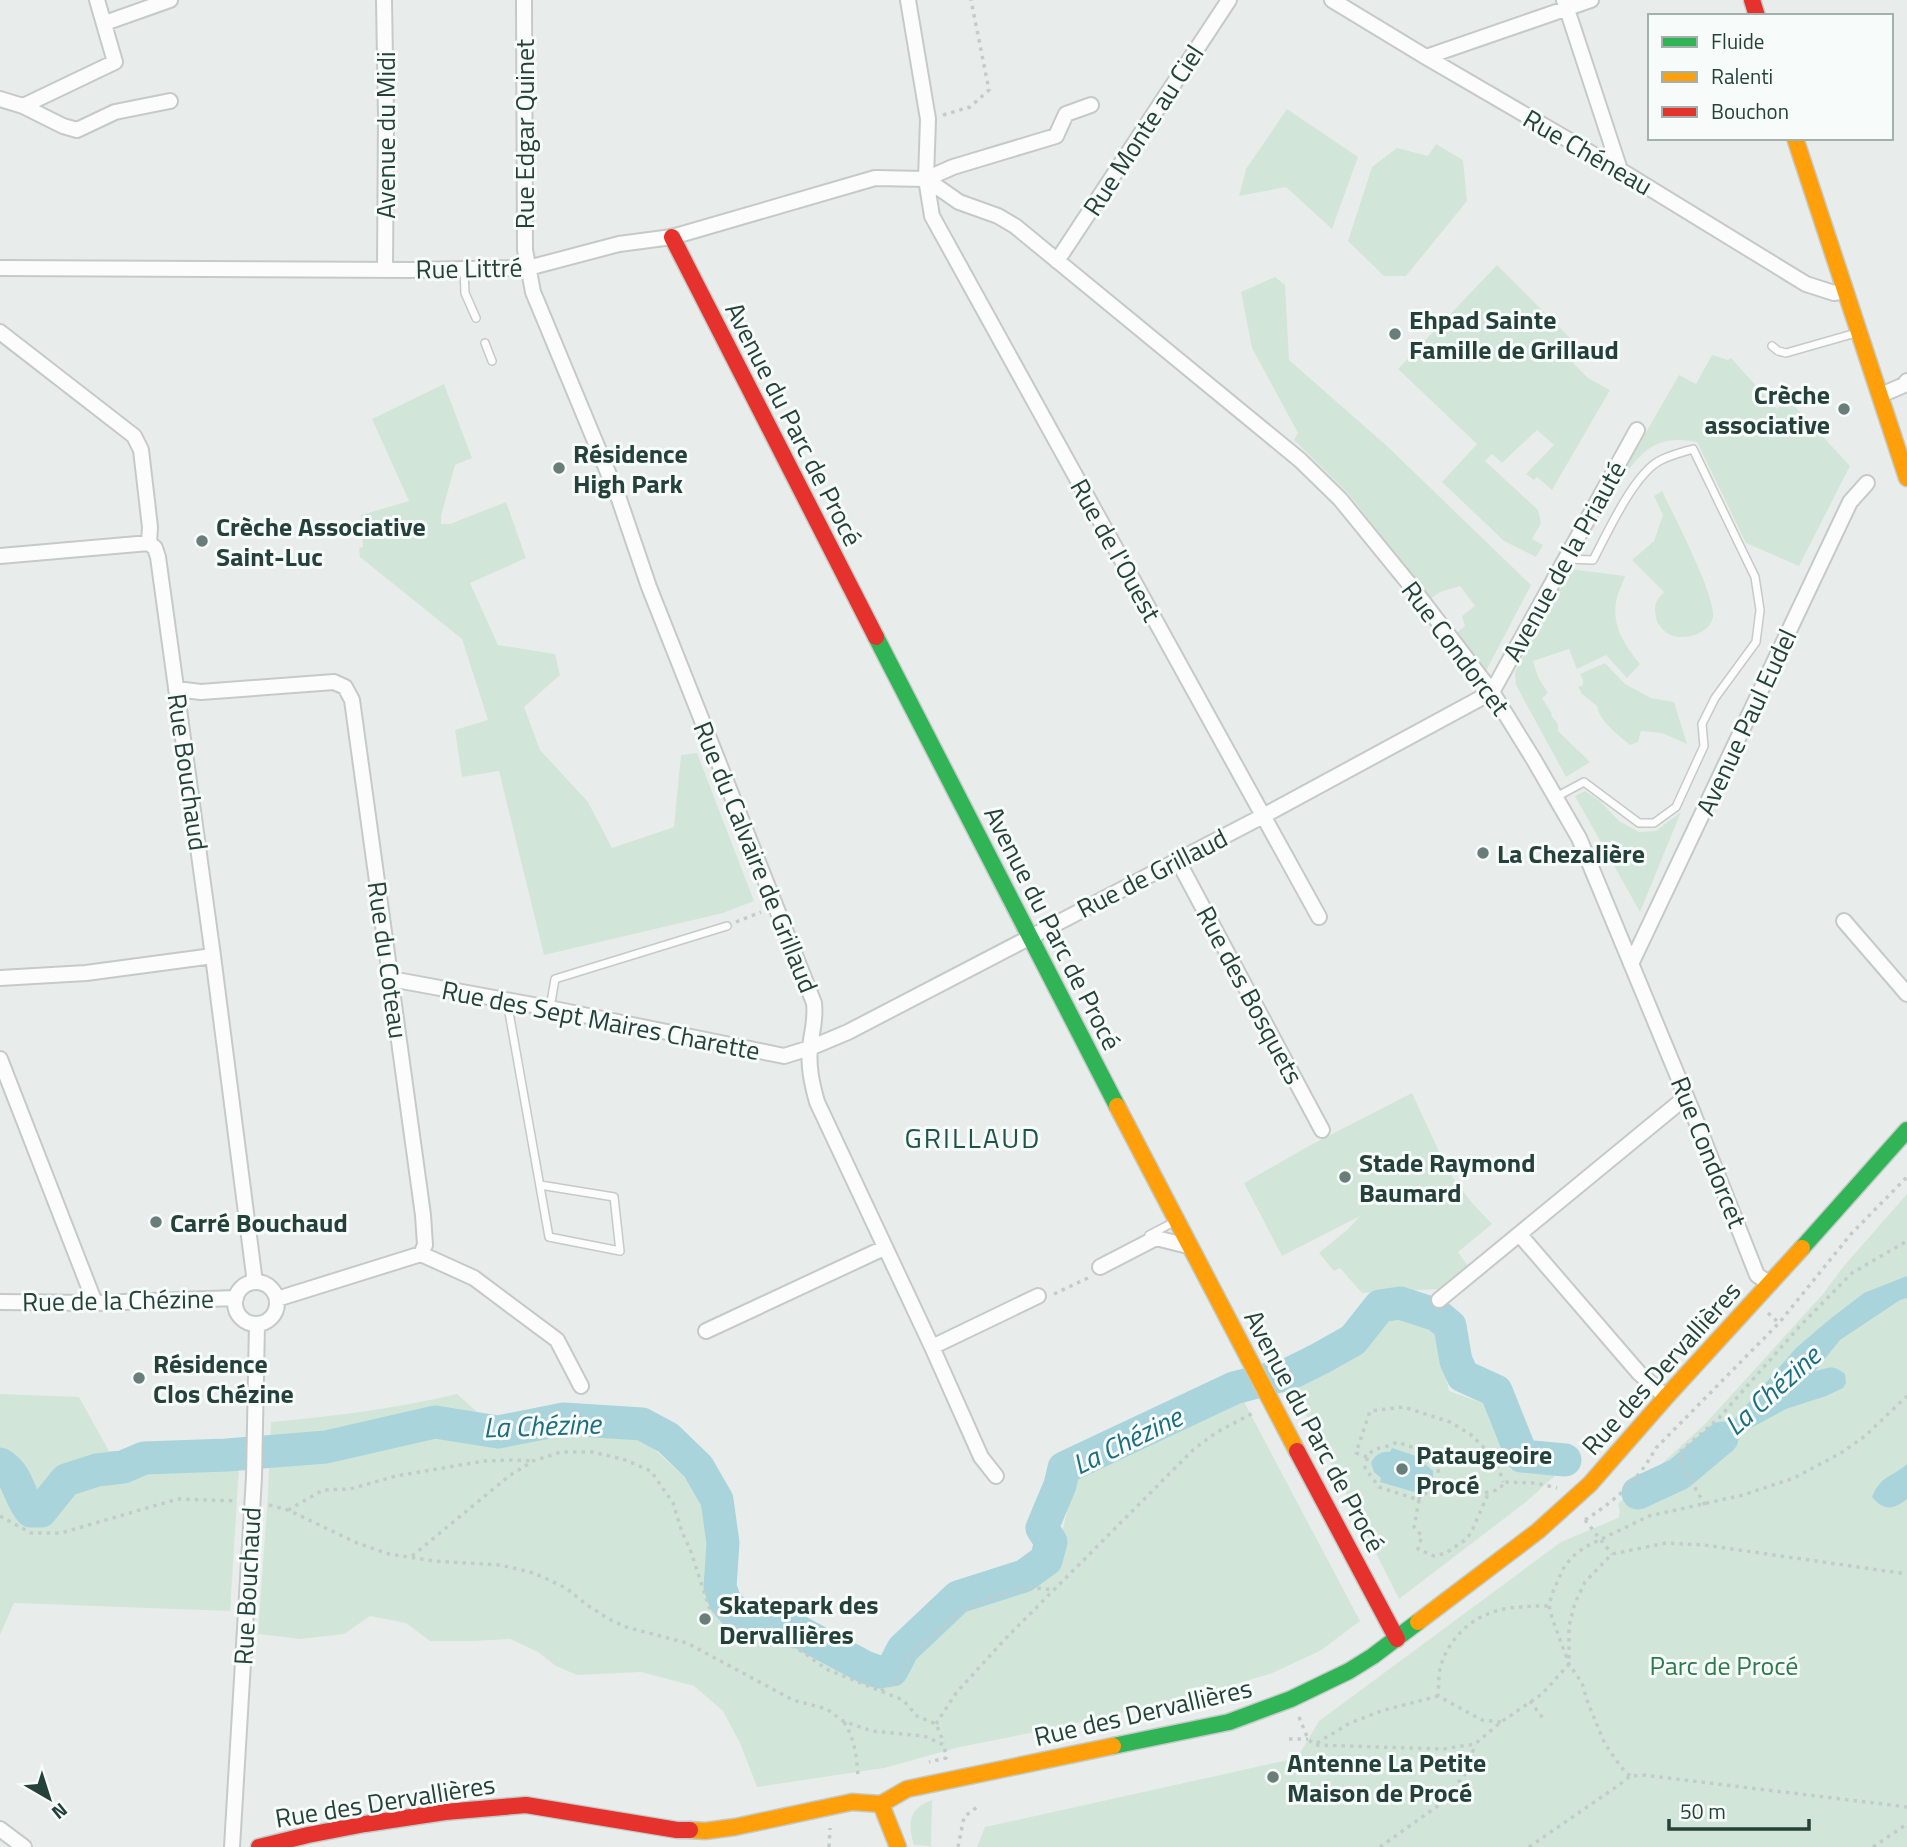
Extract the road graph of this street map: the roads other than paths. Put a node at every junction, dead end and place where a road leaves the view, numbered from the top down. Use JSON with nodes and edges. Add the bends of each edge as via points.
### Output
{"nodes":[{"id":1,"x":97,"y":0,"type":"edge"},
{"id":2,"x":170,"y":0,"type":"edge"},
{"id":3,"x":384,"y":0,"type":"edge"},
{"id":4,"x":524,"y":0,"type":"edge"},
{"id":5,"x":908,"y":0,"type":"edge"},
{"id":6,"x":1229,"y":0,"type":"edge"},
{"id":7,"x":1332,"y":0,"type":"edge"},
{"id":8,"x":1591,"y":0,"type":"edge"},
{"id":9,"x":1566,"y":4,"type":"edge"},
{"id":10,"x":105,"y":23,"type":"junction"},
{"id":11,"x":1426,"y":57,"type":"junction"},
{"id":12,"x":0,"y":99,"type":"edge"},
{"id":13,"x":170,"y":101,"type":"dead end"},
{"id":14,"x":1091,"y":105,"type":"dead end"},
{"id":15,"x":23,"y":106,"type":"junction"},
{"id":16,"x":1797,"y":140,"type":"edge"},
{"id":17,"x":1620,"y":170,"type":"junction"},
{"id":18,"x":926,"y":179,"type":"junction"},
{"id":19,"x":672,"y":237,"type":"junction"},
{"id":20,"x":1057,"y":261,"type":"junction"},
{"id":21,"x":0,"y":268,"type":"edge"},
{"id":22,"x":528,"y":268,"type":"junction"},
{"id":23,"x":464,"y":269,"type":"junction"},
{"id":24,"x":384,"y":270,"type":"junction"},
{"id":25,"x":1846,"y":292,"type":"junction"},
{"id":26,"x":475,"y":318,"type":"dead end"},
{"id":27,"x":1860,"y":331,"type":"junction"},
{"id":28,"x":0,"y":332,"type":"edge"},
{"id":29,"x":485,"y":343,"type":"dead end"},
{"id":30,"x":1772,"y":346,"type":"dead end"},
{"id":31,"x":492,"y":361,"type":"dead end"},
{"id":32,"x":1907,"y":381,"type":"edge"},
{"id":33,"x":1881,"y":395,"type":"junction"},
{"id":34,"x":1637,"y":430,"type":"dead end"},
{"id":35,"x":1907,"y":478,"type":"edge"},
{"id":36,"x":1867,"y":483,"type":"dead end"},
{"id":37,"x":149,"y":543,"type":"junction"},
{"id":38,"x":0,"y":556,"type":"edge"},
{"id":39,"x":1565,"y":558,"type":"junction"},
{"id":40,"x":176,"y":689,"type":"junction"},
{"id":41,"x":1492,"y":692,"type":"junction"},
{"id":42,"x":1556,"y":797,"type":"junction"},
{"id":43,"x":1263,"y":816,"type":"junction"},
{"id":44,"x":1178,"y":860,"type":"junction"},
{"id":45,"x":1319,"y":917,"type":"dead end"},
{"id":46,"x":1844,"y":921,"type":"dead end"},
{"id":47,"x":727,"y":926,"type":"road end"},
{"id":48,"x":1030,"y":937,"type":"junction"},
{"id":49,"x":213,"y":956,"type":"junction"},
{"id":50,"x":1631,"y":964,"type":"junction"},
{"id":51,"x":0,"y":978,"type":"edge"},
{"id":52,"x":391,"y":979,"type":"junction"},
{"id":53,"x":1907,"y":994,"type":"edge"},
{"id":54,"x":507,"y":1001,"type":"junction"},
{"id":55,"x":549,"y":1008,"type":"junction"},
{"id":56,"x":810,"y":1048,"type":"junction"},
{"id":57,"x":0,"y":1059,"type":"edge"},
{"id":58,"x":1686,"y":1097,"type":"junction"},
{"id":59,"x":1322,"y":1130,"type":"dead end"},
{"id":60,"x":1907,"y":1130,"type":"edge"},
{"id":61,"x":540,"y":1185,"type":"junction"},
{"id":62,"x":1175,"y":1222,"type":"junction"},
{"id":63,"x":1520,"y":1235,"type":"junction"},
{"id":64,"x":1188,"y":1246,"type":"junction"},
{"id":65,"x":884,"y":1248,"type":"junction"},
{"id":66,"x":421,"y":1254,"type":"junction"},
{"id":67,"x":1096,"y":1265,"type":"joint"},
{"id":68,"x":253,"y":1282,"type":"junction"},
{"id":69,"x":1770,"y":1284,"type":"junction"},
{"id":70,"x":1038,"y":1296,"type":"road end"},
{"id":71,"x":236,"y":1298,"type":"junction"},
{"id":72,"x":278,"y":1299,"type":"junction"},
{"id":73,"x":1439,"y":1300,"type":"dead end"},
{"id":74,"x":0,"y":1302,"type":"edge"},
{"id":75,"x":95,"y":1303,"type":"junction"},
{"id":76,"x":257,"y":1324,"type":"junction"},
{"id":77,"x":706,"y":1331,"type":"dead end"},
{"id":78,"x":932,"y":1348,"type":"junction"},
{"id":79,"x":581,"y":1386,"type":"dead end"},
{"id":80,"x":1666,"y":1397,"type":"junction"},
{"id":81,"x":996,"y":1476,"type":"dead end"},
{"id":82,"x":1396,"y":1639,"type":"junction"},
{"id":83,"x":881,"y":1804,"type":"junction"},
{"id":84,"x":0,"y":1829,"type":"edge"},
{"id":85,"x":329,"y":1838,"type":"edge"},
{"id":86,"x":24,"y":1847,"type":"edge"},
{"id":87,"x":232,"y":1847,"type":"edge"},
{"id":88,"x":259,"y":1847,"type":"edge"},
{"id":89,"x":898,"y":1847,"type":"edge"}],
"edges":[{"from":1,"to":10,"type":"street"},
{"from":2,"to":10,"type":"street"},
{"from":3,"to":24,"type":"street","name":"Avenue du Midi"},
{"from":4,"to":22,"type":"street","name":"Rue Edgar Quinet"},
{"from":5,"to":18,"type":"street","name":"Rue de l'Ouest","via":[[928,119]]},
{"from":6,"to":20,"type":"street","name":"Rue Monte au Ciel"},
{"from":7,"to":11,"type":"street","name":"Rue Chéneau"},
{"from":8,"to":9,"type":"street"},
{"from":9,"to":11,"type":"street"},
{"from":9,"to":17,"type":"street"},
{"from":10,"to":15,"type":"street","via":[[115,62]]},
{"from":11,"to":17,"type":"street","name":"Rue Chéneau"},
{"from":12,"to":15,"type":"street"},
{"from":13,"to":15,"type":"street","via":[[115,112],[77,130]]},
{"from":14,"to":18,"type":"street","via":[[1066,114],[1056,136]]},
{"from":16,"to":25,"type":"main road"},
{"from":17,"to":25,"type":"street","name":"Rue Chéneau","via":[[1806,284]]},
{"from":18,"to":19,"type":"street","name":"Rue Littré","via":[[876,178]]},
{"from":18,"to":20,"type":"street","name":"Rue Condorcet","via":[[958,202],[1015,226]]},
{"from":18,"to":43,"type":"street","name":"Rue de l'Ouest","via":[[932,216]]},
{"from":19,"to":22,"type":"street","name":"Rue Littré","via":[[619,244]]},
{"from":19,"to":48,"type":"main road","name":"Avenue du Parc de Procé"},
{"from":20,"to":41,"type":"street","name":"Rue Condorcet","via":[[1300,460],[1340,499]]},
{"from":21,"to":24,"type":"street","name":"Rue Littré"},
{"from":22,"to":23,"type":"street","name":"Rue Littré"},
{"from":22,"to":56,"type":"street","name":"Rue du Calvaire de Grillaud","via":[[533,292],[619,499],[649,587],[814,1003]]},
{"from":23,"to":24,"type":"street","name":"Rue Littré"},
{"from":23,"to":26,"type":"lane","via":[[465,293]]},
{"from":25,"to":27,"type":"main road"},
{"from":27,"to":30,"type":"lane","via":[[1786,353]]},
{"from":27,"to":33,"type":"main road"},
{"from":28,"to":37,"type":"street","name":"Rue Bouchaud","via":[[134,436],[141,450]]},
{"from":29,"to":31,"type":"lane"},
{"from":32,"to":33,"type":"street"},
{"from":33,"to":35,"type":"main road"},
{"from":34,"to":39,"type":"street","name":"Avenue de la Priauté"},
{"from":36,"to":50,"type":"street","name":"Avenue Paul Eudel","via":[[1850,502]]},
{"from":37,"to":38,"type":"street"},
{"from":37,"to":40,"type":"street","name":"Rue Bouchaud","via":[[158,557]]},
{"from":39,"to":41,"type":"street","name":"Avenue de la Priauté"},
{"from":39,"to":42,"type":"lane","via":[[1593,560],[1642,476],[1659,460],[1693,449],[1755,577],[1760,610],[1756,642],[1702,724],[1704,746],[1676,807],[1654,823],[1639,823],[1584,782]]},
{"from":40,"to":49,"type":"street","name":"Rue Bouchaud"},
{"from":40,"to":52,"type":"street","name":"Rue du Coteau","via":[[201,692],[334,682],[345,687],[352,700]]},
{"from":41,"to":42,"type":"street","name":"Rue Condorcet"},
{"from":41,"to":43,"type":"street","name":"Rue de Grillaud"},
{"from":42,"to":50,"type":"street","name":"Rue Condorcet","via":[[1579,838]]},
{"from":43,"to":44,"type":"street","name":"Rue de Grillaud"},
{"from":43,"to":45,"type":"street","name":"Rue de l'Ouest"},
{"from":44,"to":48,"type":"street","name":"Rue de Grillaud"},
{"from":44,"to":59,"type":"street","name":"Rue des Bosquets"},
{"from":46,"to":53,"type":"street"},
{"from":47,"to":55,"type":"lane","via":[[555,979]]},
{"from":48,"to":56,"type":"street","name":"Rue de Grillaud"},
{"from":48,"to":62,"type":"main road","name":"Avenue du Parc de Procé"},
{"from":49,"to":51,"type":"street"},
{"from":49,"to":68,"type":"street","name":"Rue Bouchaud"},
{"from":50,"to":58,"type":"street","name":"Rue Condorcet"},
{"from":52,"to":54,"type":"street","name":"Rue des Sept Maires Charette"},
{"from":52,"to":66,"type":"street","name":"Rue du Coteau","via":[[425,1233]]},
{"from":54,"to":55,"type":"street","name":"Rue des Sept Maires Charette"},
{"from":54,"to":61,"type":"lane"},
{"from":55,"to":56,"type":"street","name":"Rue des Sept Maires Charette","via":[[784,1056]]},
{"from":56,"to":65,"type":"street","name":"Rue du Calvaire de Grillaud","via":[[809,1074],[817,1102]]},
{"from":57,"to":75,"type":"street"},
{"from":58,"to":63,"type":"street"},
{"from":58,"to":69,"type":"street","name":"Rue Condorcet","via":[[1757,1275]]},
{"from":60,"to":69,"type":"main road","name":"Rue des Dervallières"},
{"from":61,"to":61,"type":"lane","via":[[549,1237],[620,1251],[614,1197]]},
{"from":62,"to":64,"type":"main road","name":"Avenue du Parc de Procé"},
{"from":62,"to":67,"type":"lane"},
{"from":63,"to":73,"type":"street"},
{"from":63,"to":80,"type":"street","via":[[1639,1373]]},
{"from":64,"to":67,"type":"street","via":[[1156,1238]]},
{"from":64,"to":82,"type":"main road","name":"Avenue du Parc de Procé"},
{"from":65,"to":77,"type":"street"},
{"from":65,"to":78,"type":"street","name":"Rue du Calvaire de Grillaud"},
{"from":66,"to":72,"type":"street"},
{"from":66,"to":79,"type":"street","via":[[474,1278],[557,1340]]},
{"from":68,"to":71,"type":"street","via":[[241,1287]]},
{"from":68,"to":72,"type":"street","via":[[268,1285]]},
{"from":69,"to":80,"type":"main road","name":"Rue des Dervallières"},
{"from":70,"to":78,"type":"street"},
{"from":71,"to":75,"type":"street","name":"Rue de la Chézine"},
{"from":71,"to":76,"type":"street","via":[[239,1316]]},
{"from":72,"to":76,"type":"street","via":[[271,1318]]},
{"from":74,"to":75,"type":"street","name":"Rue de la Chézine"},
{"from":76,"to":87,"type":"street","name":"Rue Bouchaud","via":[[254,1477]]},
{"from":78,"to":81,"type":"street","name":"Rue du Calvaire de Grillaud","via":[[981,1457]]},
{"from":80,"to":82,"type":"main road","name":"Rue des Dervallières","via":[[1590,1484],[1538,1531]]},
{"from":82,"to":83,"type":"main road","name":"Rue des Dervallières","via":[[1349,1671],[1229,1722],[907,1789]]},
{"from":83,"to":85,"type":"main road","name":"Rue des Dervallières","via":[[852,1801],[705,1831],[526,1805],[445,1812]]},
{"from":83,"to":89,"type":"main road"},
{"from":84,"to":86,"type":"street"},
{"from":85,"to":88,"type":"main road","name":"Rue des Dervallières"}]}
